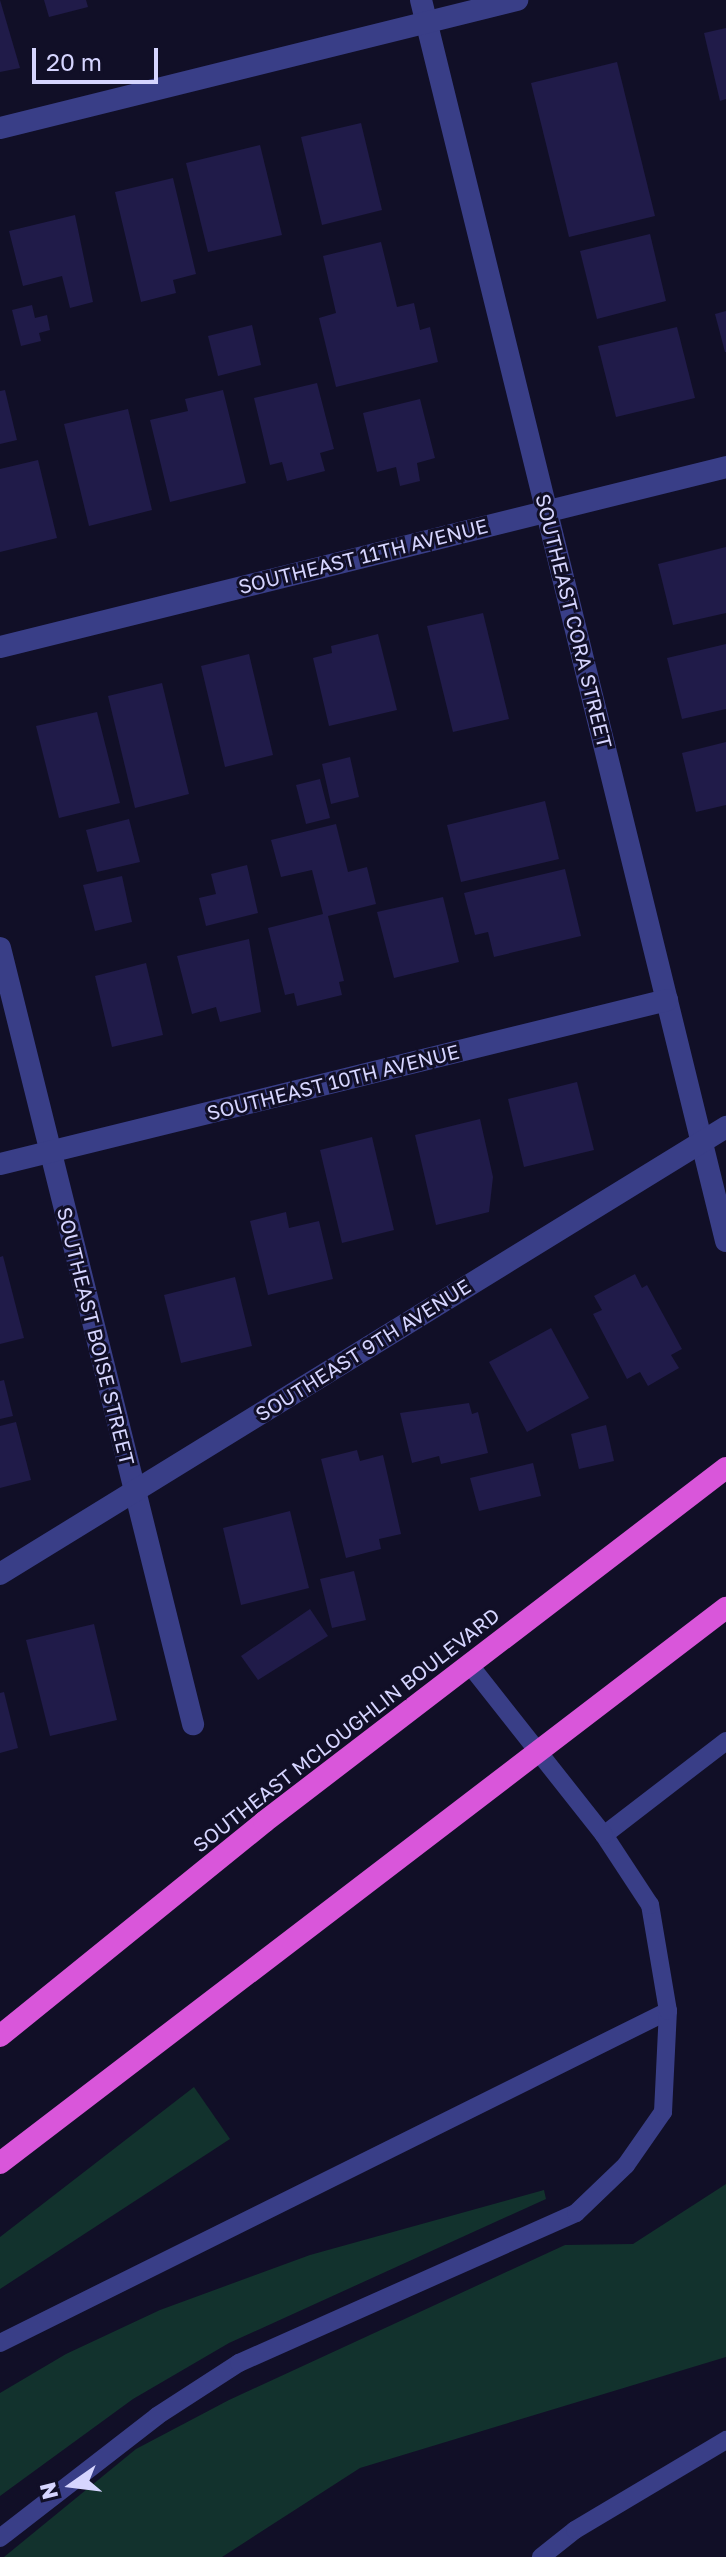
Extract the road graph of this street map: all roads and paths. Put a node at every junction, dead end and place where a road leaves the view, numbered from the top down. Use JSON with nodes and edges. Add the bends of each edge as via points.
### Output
{"nodes":[{"id":1,"x":517,"y":0,"type":"edge"},
{"id":2,"x":424,"y":11,"type":"edge"},
{"id":3,"x":0,"y":128,"type":"edge"},
{"id":4,"x":726,"y":467,"type":"edge"},
{"id":5,"x":547,"y":510,"type":"junction"},
{"id":6,"x":0,"y":647,"type":"edge"},
{"id":7,"x":0,"y":948,"type":"edge"},
{"id":8,"x":667,"y":1000,"type":"junction"},
{"id":9,"x":726,"y":1127,"type":"edge"},
{"id":10,"x":702,"y":1142,"type":"junction"},
{"id":11,"x":51,"y":1151,"type":"junction"},
{"id":12,"x":0,"y":1164,"type":"edge"},
{"id":13,"x":726,"y":1241,"type":"edge"},
{"id":14,"x":726,"y":1468,"type":"edge"},
{"id":15,"x":135,"y":1491,"type":"junction"},
{"id":16,"x":0,"y":1574,"type":"edge"},
{"id":17,"x":726,"y":1608,"type":"edge"},
{"id":18,"x":469,"y":1664,"type":"junction"},
{"id":19,"x":193,"y":1724,"type":"dead end"},
{"id":20,"x":726,"y":1741,"type":"edge"},
{"id":21,"x":539,"y":1752,"type":"junction"},
{"id":22,"x":604,"y":1835,"type":"junction"},
{"id":23,"x":668,"y":2011,"type":"junction"},
{"id":24,"x":0,"y":2036,"type":"edge"},
{"id":25,"x":0,"y":2163,"type":"edge"},
{"id":26,"x":0,"y":2343,"type":"edge"},
{"id":27,"x":726,"y":2440,"type":"edge"},
{"id":28,"x":0,"y":2538,"type":"edge"},
{"id":29,"x":541,"y":2557,"type":"edge"}],
"edges":[{"from":1,"to":2,"type":"street"},
{"from":2,"to":3,"type":"street"},
{"from":2,"to":5,"type":"street","name":"SOUTHEAST CORA STREET"},
{"from":4,"to":5,"type":"street","name":"SOUTHEAST 11TH AVENUE"},
{"from":5,"to":6,"type":"street","name":"SOUTHEAST 11TH AVENUE"},
{"from":5,"to":8,"type":"street","name":"SOUTHEAST CORA STREET"},
{"from":7,"to":11,"type":"street","name":"SOUTHEAST BOISE STREET"},
{"from":8,"to":10,"type":"street","name":"SOUTHEAST CORA STREET"},
{"from":8,"to":11,"type":"street","name":"SOUTHEAST 10TH AVENUE"},
{"from":9,"to":10,"type":"street","name":"SOUTHEAST 9TH AVENUE"},
{"from":10,"to":13,"type":"street","name":"SOUTHEAST CORA STREET"},
{"from":10,"to":15,"type":"street","name":"SOUTHEAST 9TH AVENUE"},
{"from":11,"to":12,"type":"street","name":"SOUTHEAST 10TH AVENUE"},
{"from":11,"to":15,"type":"street","name":"SOUTHEAST BOISE STREET"},
{"from":14,"to":18,"type":"highway","name":"SOUTHEAST MCLOUGHLIN BOULEVARD"},
{"from":15,"to":16,"type":"street","name":"SOUTHEAST 9TH AVENUE"},
{"from":15,"to":19,"type":"street","name":"SOUTHEAST BOISE STREET"},
{"from":17,"to":21,"type":"highway"},
{"from":18,"to":21,"type":"lane"},
{"from":18,"to":24,"type":"highway","name":"SOUTHEAST MCLOUGHLIN BOULEVARD"},
{"from":20,"to":22,"type":"lane"},
{"from":21,"to":22,"type":"lane"},
{"from":21,"to":25,"type":"highway"},
{"from":22,"to":23,"type":"lane","via":[[650,1905]]},
{"from":23,"to":26,"type":"lane"},
{"from":23,"to":28,"type":"lane","via":[[663,2112],[626,2165],[576,2213],[239,2363],[157,2416]]},
{"from":27,"to":29,"type":"lane","via":[[575,2530]]}]}
